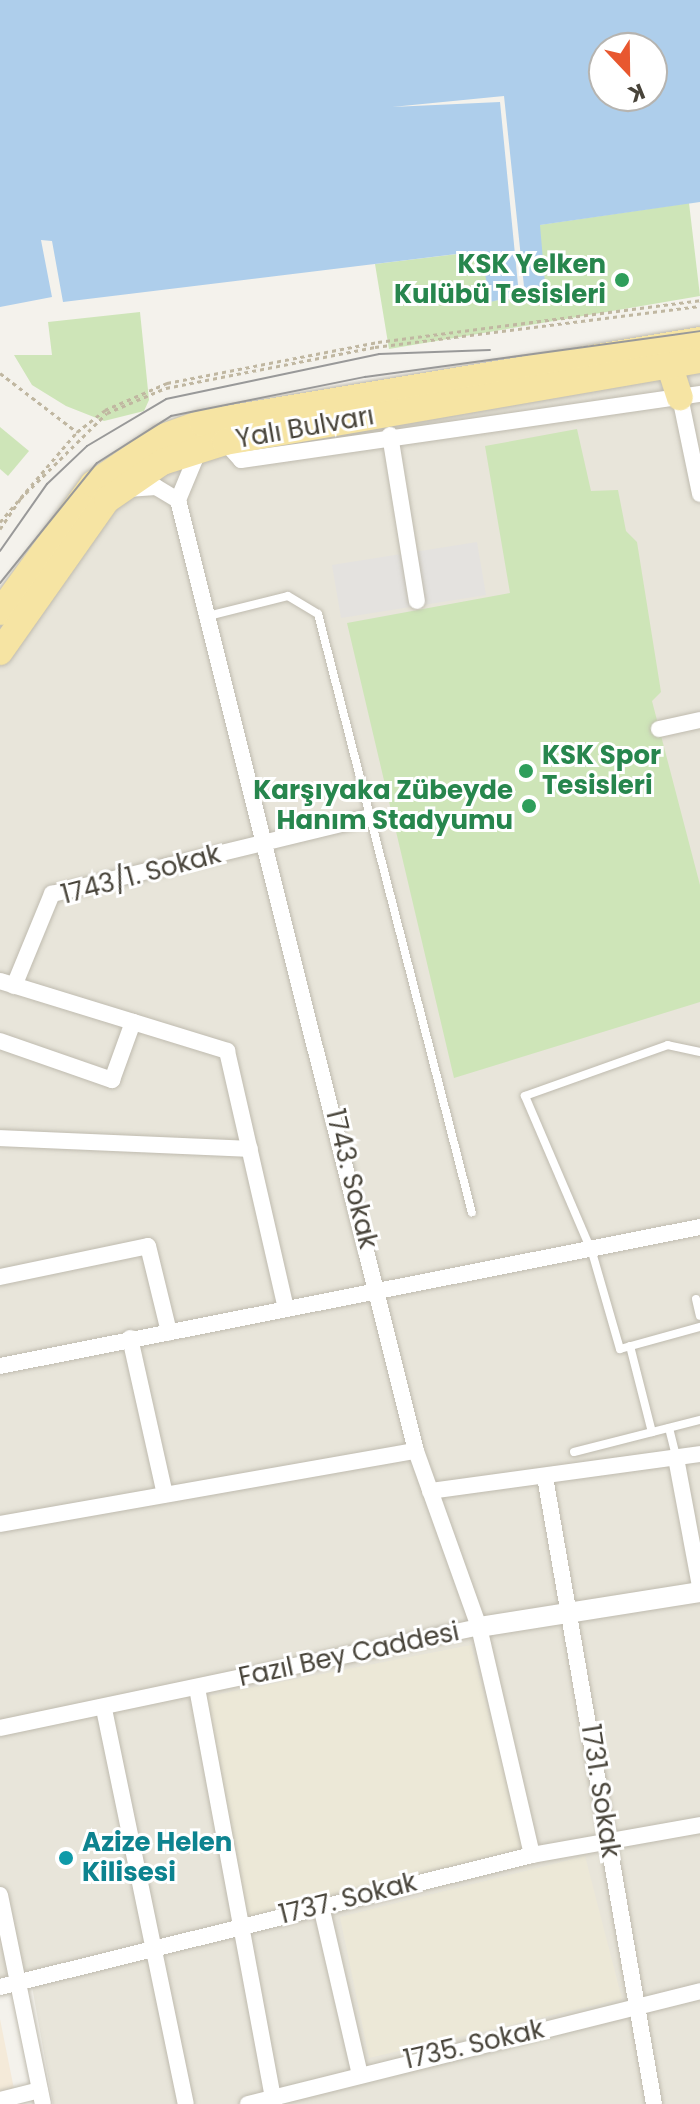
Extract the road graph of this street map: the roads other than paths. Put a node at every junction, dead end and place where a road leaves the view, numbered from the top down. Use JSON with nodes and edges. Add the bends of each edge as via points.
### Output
{"nodes":[{"id":1,"x":700,"y":340,"type":"edge"},
{"id":2,"x":700,"y":360,"type":"edge"},
{"id":3,"x":669,"y":364,"type":"junction"},
{"id":4,"x":690,"y":396,"type":"edge"},
{"id":5,"x":389,"y":424,"type":"junction"},
{"id":6,"x":214,"y":444,"type":"junction"},
{"id":7,"x":700,"y":494,"type":"edge"},
{"id":8,"x":107,"y":500,"type":"junction"},
{"id":9,"x":178,"y":500,"type":"junction"},
{"id":10,"x":417,"y":601,"type":"dead end"},
{"id":11,"x":0,"y":612,"type":"edge"},
{"id":12,"x":208,"y":616,"type":"junction"},
{"id":13,"x":0,"y":652,"type":"edge"},
{"id":14,"x":700,"y":720,"type":"edge"},
{"id":15,"x":659,"y":729,"type":"dead end"},
{"id":16,"x":371,"y":817,"type":"junction"},
{"id":17,"x":267,"y":843,"type":"junction"},
{"id":18,"x":7,"y":984,"type":"edge"},
{"id":19,"x":133,"y":1022,"type":"junction"},
{"id":20,"x":0,"y":1041,"type":"edge"},
{"id":21,"x":700,"y":1052,"type":"edge"},
{"id":22,"x":0,"y":1138,"type":"edge"},
{"id":23,"x":250,"y":1149,"type":"junction"},
{"id":24,"x":472,"y":1213,"type":"dead end"},
{"id":25,"x":700,"y":1227,"type":"edge"},
{"id":26,"x":592,"y":1252,"type":"junction"},
{"id":27,"x":0,"y":1277,"type":"edge"},
{"id":28,"x":379,"y":1290,"type":"junction"},
{"id":29,"x":696,"y":1299,"type":"dead end"},
{"id":30,"x":286,"y":1308,"type":"junction"},
{"id":31,"x":700,"y":1316,"type":"edge"},
{"id":32,"x":700,"y":1327,"type":"edge"},
{"id":33,"x":169,"y":1332,"type":"junction"},
{"id":34,"x":130,"y":1338,"type":"junction"},
{"id":35,"x":630,"y":1346,"type":"junction"},
{"id":36,"x":0,"y":1366,"type":"edge"},
{"id":37,"x":700,"y":1420,"type":"edge"},
{"id":38,"x":669,"y":1428,"type":"junction"},
{"id":39,"x":652,"y":1432,"type":"junction"},
{"id":40,"x":416,"y":1451,"type":"junction"},
{"id":41,"x":574,"y":1452,"type":"dead end"},
{"id":42,"x":700,"y":1454,"type":"edge"},
{"id":43,"x":676,"y":1458,"type":"junction"},
{"id":44,"x":545,"y":1477,"type":"junction"},
{"id":45,"x":430,"y":1491,"type":"junction"},
{"id":46,"x":165,"y":1494,"type":"junction"},
{"id":47,"x":0,"y":1524,"type":"edge"},
{"id":48,"x":700,"y":1589,"type":"edge"},
{"id":49,"x":572,"y":1617,"type":"junction"},
{"id":50,"x":479,"y":1627,"type":"junction"},
{"id":51,"x":197,"y":1688,"type":"junction"},
{"id":52,"x":104,"y":1709,"type":"junction"},
{"id":53,"x":0,"y":1728,"type":"edge"},
{"id":54,"x":700,"y":1825,"type":"edge"},
{"id":55,"x":608,"y":1840,"type":"junction"},
{"id":56,"x":532,"y":1855,"type":"junction"},
{"id":57,"x":0,"y":1895,"type":"edge"},
{"id":58,"x":321,"y":1906,"type":"junction"},
{"id":59,"x":241,"y":1925,"type":"junction"},
{"id":60,"x":150,"y":1953,"type":"junction"},
{"id":61,"x":18,"y":1984,"type":"junction"},
{"id":62,"x":0,"y":1987,"type":"edge"},
{"id":63,"x":700,"y":1991,"type":"edge"},
{"id":64,"x":634,"y":2009,"type":"junction"},
{"id":65,"x":359,"y":2071,"type":"junction"},
{"id":66,"x":41,"y":2097,"type":"edge"},
{"id":67,"x":0,"y":2100,"type":"edge"},
{"id":68,"x":274,"y":2100,"type":"edge"},
{"id":69,"x":186,"y":2104,"type":"edge"},
{"id":70,"x":248,"y":2104,"type":"edge"},
{"id":71,"x":654,"y":2104,"type":"edge"}],
"edges":[{"from":1,"to":11,"type":"main road","name":"Yalı Bulvarı","via":[[202,423],[160,438],[93,484]]},
{"from":2,"to":3,"type":"main road","name":"Yalı Bulvarı"},
{"from":3,"to":4,"type":"main road"},
{"from":3,"to":5,"type":"main road","name":"Yalı Bulvarı"},
{"from":4,"to":5,"type":"street"},
{"from":4,"to":7,"type":"street"},
{"from":5,"to":6,"type":"main road","name":"Yalı Bulvarı"},
{"from":5,"to":10,"type":"street"},
{"from":6,"to":8,"type":"main road","name":"Yalı Bulvarı","via":[[132,477]]},
{"from":6,"to":9,"type":"street"},
{"from":8,"to":9,"type":"street","via":[[141,486]]},
{"from":8,"to":13,"type":"main road","name":"Yalı Bulvarı"},
{"from":9,"to":12,"type":"street","name":"1743. Sokak"},
{"from":12,"to":16,"type":"lane","via":[[288,596],[318,614]]},
{"from":12,"to":17,"type":"street","name":"1743. Sokak"},
{"from":14,"to":15,"type":"street"},
{"from":16,"to":17,"type":"street","name":"1743/1. Sokak"},
{"from":16,"to":24,"type":"lane"},
{"from":17,"to":18,"type":"street","name":"1743/1. Sokak","via":[[52,894]]},
{"from":17,"to":28,"type":"street","name":"1743. Sokak"},
{"from":18,"to":19,"type":"street"},
{"from":19,"to":20,"type":"street","via":[[112,1080]]},
{"from":19,"to":23,"type":"street","via":[[227,1051]]},
{"from":21,"to":26,"type":"lane","via":[[668,1045],[525,1096]]},
{"from":22,"to":23,"type":"street"},
{"from":23,"to":30,"type":"street"},
{"from":25,"to":26,"type":"street"},
{"from":26,"to":28,"type":"street"},
{"from":26,"to":35,"type":"lane","via":[[620,1349]]},
{"from":27,"to":33,"type":"street","via":[[148,1246]]},
{"from":28,"to":30,"type":"street"},
{"from":28,"to":40,"type":"street","name":"1743. Sokak"},
{"from":29,"to":31,"type":"lane"},
{"from":30,"to":33,"type":"street"},
{"from":32,"to":35,"type":"lane"},
{"from":33,"to":34,"type":"street"},
{"from":34,"to":36,"type":"street"},
{"from":34,"to":46,"type":"street"},
{"from":35,"to":39,"type":"lane"},
{"from":37,"to":38,"type":"lane"},
{"from":38,"to":39,"type":"lane"},
{"from":38,"to":43,"type":"lane"},
{"from":39,"to":41,"type":"lane"},
{"from":40,"to":45,"type":"street","name":"1743. Sokak"},
{"from":40,"to":46,"type":"street"},
{"from":42,"to":43,"type":"street"},
{"from":43,"to":44,"type":"street"},
{"from":43,"to":48,"type":"street"},
{"from":44,"to":45,"type":"street"},
{"from":44,"to":49,"type":"street","name":"1731. Sokak"},
{"from":45,"to":50,"type":"street","name":"1743. Sokak"},
{"from":46,"to":47,"type":"street"},
{"from":48,"to":49,"type":"street","name":"Fazıl Bey Caddesi"},
{"from":49,"to":50,"type":"street","name":"Fazıl Bey Caddesi"},
{"from":49,"to":55,"type":"street","name":"1731. Sokak"},
{"from":50,"to":51,"type":"street","name":"Fazıl Bey Caddesi"},
{"from":50,"to":56,"type":"street","name":"1743. Sokak"},
{"from":51,"to":52,"type":"street","name":"Fazıl Bey Caddesi"},
{"from":51,"to":59,"type":"street"},
{"from":52,"to":53,"type":"street","name":"Fazıl Bey Caddesi"},
{"from":52,"to":60,"type":"street"},
{"from":54,"to":55,"type":"street","name":"1737. Sokak"},
{"from":55,"to":56,"type":"street","name":"1737. Sokak"},
{"from":55,"to":64,"type":"street","name":"1731. Sokak"},
{"from":56,"to":58,"type":"street","name":"1737. Sokak"},
{"from":57,"to":61,"type":"street"},
{"from":58,"to":59,"type":"street","name":"1737. Sokak"},
{"from":58,"to":65,"type":"street"},
{"from":59,"to":60,"type":"street","name":"1737. Sokak"},
{"from":59,"to":68,"type":"street"},
{"from":60,"to":61,"type":"street","name":"1737. Sokak"},
{"from":60,"to":69,"type":"street"},
{"from":61,"to":62,"type":"street","name":"1737. Sokak"},
{"from":61,"to":66,"type":"street"},
{"from":63,"to":64,"type":"street","name":"1735. Sokak"},
{"from":64,"to":65,"type":"street","name":"1735. Sokak"},
{"from":64,"to":71,"type":"street","name":"1731. Sokak"},
{"from":65,"to":68,"type":"street","name":"1735. Sokak"},
{"from":66,"to":67,"type":"street"},
{"from":68,"to":70,"type":"street","name":"1735. Sokak"}]}
